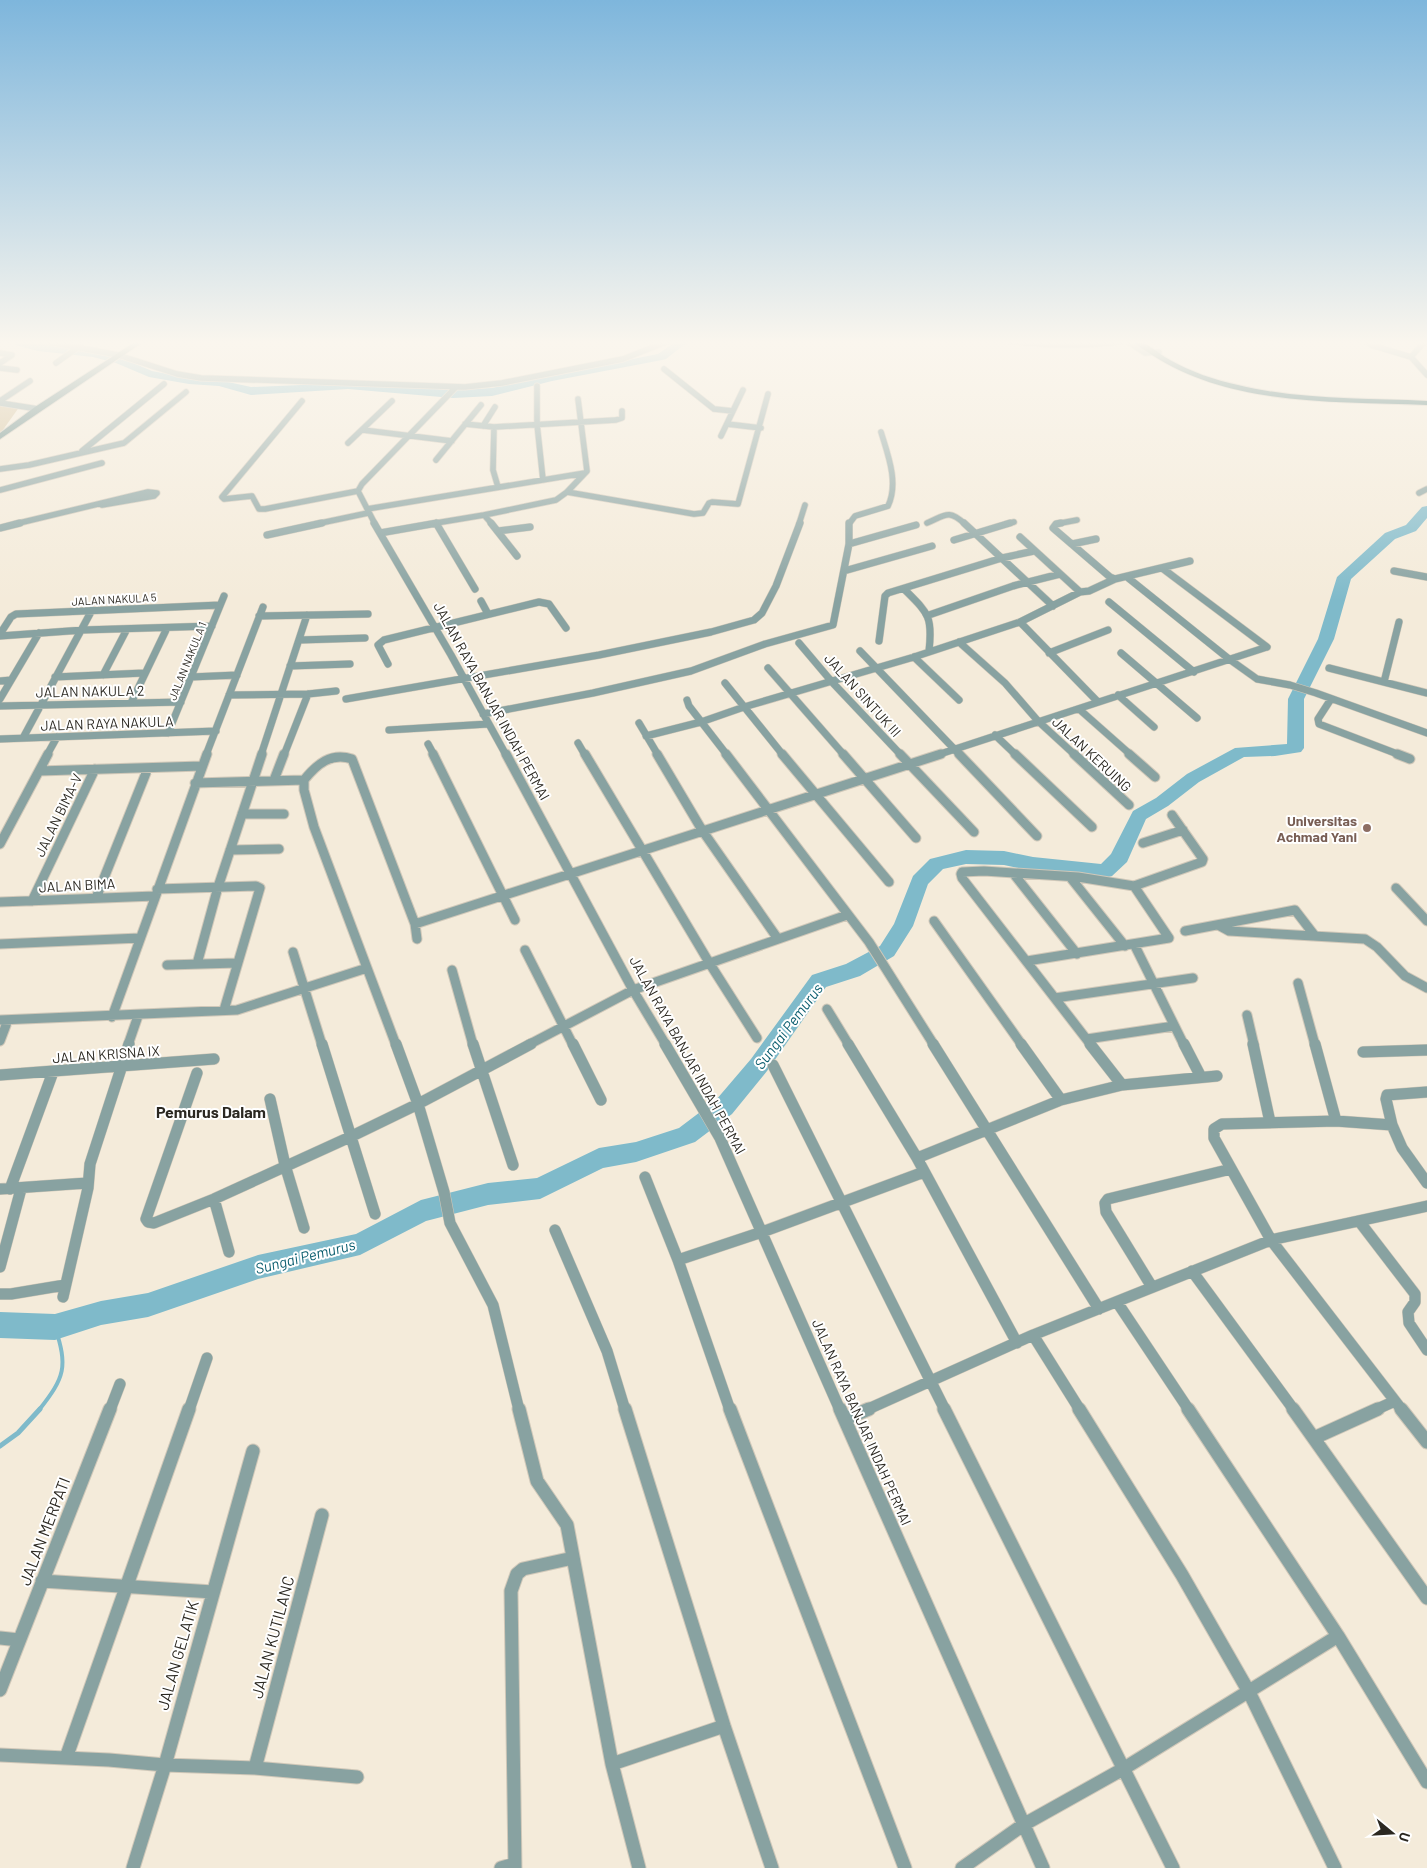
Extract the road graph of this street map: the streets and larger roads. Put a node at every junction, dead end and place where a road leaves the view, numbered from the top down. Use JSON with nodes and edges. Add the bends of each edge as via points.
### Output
{"nodes":[{"id":1,"x":13,"y":427,"type":"edge"},
{"id":2,"x":111,"y":427,"type":"edge"},
{"id":3,"x":143,"y":427,"type":"edge"},
{"id":4,"x":280,"y":427,"type":"edge"},
{"id":5,"x":366,"y":427,"type":"edge"},
{"id":6,"x":416,"y":427,"type":"edge"},
{"id":7,"x":463,"y":427,"type":"edge"},
{"id":8,"x":494,"y":427,"type":"edge"},
{"id":9,"x":537,"y":427,"type":"edge"},
{"id":10,"x":582,"y":427,"type":"edge"},
{"id":11,"x":725,"y":427,"type":"edge"},
{"id":12,"x":754,"y":427,"type":"edge"},
{"id":13,"x":761,"y":428,"type":"joint"},
{"id":14,"x":363,"y":430,"type":"junction"},
{"id":15,"x":881,"y":432,"type":"dead end"},
{"id":16,"x":408,"y":435,"type":"junction"},
{"id":17,"x":721,"y":436,"type":"dead end"},
{"id":18,"x":0,"y":437,"type":"edge"},
{"id":19,"x":452,"y":441,"type":"junction"},
{"id":20,"x":348,"y":443,"type":"dead end"},
{"id":21,"x":80,"y":452,"type":"junction"},
{"id":22,"x":436,"y":460,"type":"dead end"},
{"id":23,"x":102,"y":463,"type":"dead end"},
{"id":24,"x":0,"y":469,"type":"edge"},
{"id":25,"x":584,"y":473,"type":"junction"},
{"id":26,"x":543,"y":480,"type":"junction"},
{"id":27,"x":498,"y":487,"type":"junction"},
{"id":28,"x":1427,"y":489,"type":"edge"},
{"id":29,"x":0,"y":490,"type":"edge"},
{"id":30,"x":358,"y":491,"type":"junction"},
{"id":31,"x":567,"y":492,"type":"junction"},
{"id":32,"x":1419,"y":493,"type":"dead end"},
{"id":33,"x":102,"y":505,"type":"junction"},
{"id":34,"x":805,"y":505,"type":"dead end"},
{"id":35,"x":368,"y":511,"type":"junction"},
{"id":36,"x":484,"y":515,"type":"junction"},
{"id":37,"x":1077,"y":520,"type":"dead end"},
{"id":38,"x":1014,"y":522,"type":"dead end"},
{"id":39,"x":436,"y":523,"type":"junction"},
{"id":40,"x":927,"y":523,"type":"dead end"},
{"id":41,"x":916,"y":525,"type":"dead end"},
{"id":42,"x":530,"y":527,"type":"dead end"},
{"id":43,"x":0,"y":528,"type":"edge"},
{"id":44,"x":498,"y":531,"type":"junction"},
{"id":45,"x":380,"y":534,"type":"junction"},
{"id":46,"x":976,"y":534,"type":"junction"},
{"id":47,"x":267,"y":535,"type":"dead end"},
{"id":48,"x":1020,"y":538,"type":"dead end"},
{"id":49,"x":1096,"y":538,"type":"dead end"},
{"id":50,"x":954,"y":540,"type":"dead end"},
{"id":51,"x":848,"y":544,"type":"junction"},
{"id":52,"x":1072,"y":544,"type":"junction"},
{"id":53,"x":932,"y":546,"type":"dead end"},
{"id":54,"x":1034,"y":551,"type":"junction"},
{"id":55,"x":517,"y":556,"type":"dead end"},
{"id":56,"x":1002,"y":558,"type":"junction"},
{"id":57,"x":1190,"y":561,"type":"dead end"},
{"id":58,"x":1162,"y":568,"type":"junction"},
{"id":59,"x":844,"y":571,"type":"junction"},
{"id":60,"x":1394,"y":571,"type":"dead end"},
{"id":61,"x":1060,"y":574,"type":"junction"},
{"id":62,"x":1127,"y":577,"type":"junction"},
{"id":63,"x":1427,"y":577,"type":"edge"},
{"id":64,"x":1115,"y":579,"type":"junction"},
{"id":65,"x":1028,"y":582,"type":"junction"},
{"id":66,"x":474,"y":589,"type":"dead end"},
{"id":67,"x":904,"y":589,"type":"junction"},
{"id":68,"x":1080,"y":592,"type":"junction"},
{"id":69,"x":224,"y":596,"type":"dead end"},
{"id":70,"x":481,"y":601,"type":"dead end"},
{"id":71,"x":1109,"y":602,"type":"dead end"},
{"id":72,"x":220,"y":605,"type":"junction"},
{"id":73,"x":1053,"y":606,"type":"junction"},
{"id":74,"x":262,"y":607,"type":"dead end"},
{"id":75,"x":92,"y":610,"type":"junction"},
{"id":76,"x":368,"y":614,"type":"dead end"},
{"id":77,"x":488,"y":614,"type":"junction"},
{"id":78,"x":307,"y":615,"type":"junction"},
{"id":79,"x":929,"y":615,"type":"junction"},
{"id":80,"x":259,"y":616,"type":"junction"},
{"id":81,"x":9,"y":618,"type":"junction"},
{"id":82,"x":0,"y":620,"type":"edge"},
{"id":83,"x":1020,"y":622,"type":"junction"},
{"id":84,"x":1399,"y":622,"type":"dead end"},
{"id":85,"x":212,"y":626,"type":"junction"},
{"id":86,"x":166,"y":628,"type":"junction"},
{"id":87,"x":434,"y":628,"type":"junction"},
{"id":88,"x":566,"y":628,"type":"dead end"},
{"id":89,"x":127,"y":629,"type":"junction"},
{"id":90,"x":82,"y":630,"type":"junction"},
{"id":91,"x":1108,"y":630,"type":"dead end"},
{"id":92,"x":39,"y":633,"type":"junction"},
{"id":93,"x":0,"y":635,"type":"edge"},
{"id":94,"x":365,"y":638,"type":"dead end"},
{"id":95,"x":300,"y":640,"type":"junction"},
{"id":96,"x":879,"y":641,"type":"dead end"},
{"id":97,"x":958,"y":642,"type":"junction"},
{"id":98,"x":799,"y":643,"type":"dead end"},
{"id":99,"x":860,"y":651,"type":"dead end"},
{"id":100,"x":928,"y":651,"type":"junction"},
{"id":101,"x":1049,"y":652,"type":"junction"},
{"id":102,"x":1121,"y":653,"type":"dead end"},
{"id":103,"x":914,"y":657,"type":"junction"},
{"id":104,"x":1229,"y":659,"type":"junction"},
{"id":105,"x":350,"y":664,"type":"dead end"},
{"id":106,"x":388,"y":664,"type":"dead end"},
{"id":107,"x":290,"y":666,"type":"junction"},
{"id":108,"x":768,"y":668,"type":"dead end"},
{"id":109,"x":876,"y":668,"type":"junction"},
{"id":110,"x":1329,"y":668,"type":"dead end"},
{"id":111,"x":1194,"y":672,"type":"junction"},
{"id":112,"x":144,"y":673,"type":"junction"},
{"id":113,"x":237,"y":674,"type":"junction"},
{"id":114,"x":103,"y":675,"type":"junction"},
{"id":115,"x":55,"y":677,"type":"junction"},
{"id":116,"x":191,"y":677,"type":"junction"},
{"id":117,"x":11,"y":680,"type":"junction"},
{"id":118,"x":0,"y":681,"type":"edge"},
{"id":119,"x":464,"y":681,"type":"junction"},
{"id":120,"x":832,"y":682,"type":"junction"},
{"id":121,"x":1384,"y":682,"type":"junction"},
{"id":122,"x":725,"y":683,"type":"dead end"},
{"id":123,"x":1157,"y":683,"type":"junction"},
{"id":124,"x":336,"y":691,"type":"dead end"},
{"id":125,"x":790,"y":693,"type":"junction"},
{"id":126,"x":1427,"y":693,"type":"edge"},
{"id":127,"x":308,"y":694,"type":"junction"},
{"id":128,"x":229,"y":695,"type":"junction"},
{"id":129,"x":282,"y":695,"type":"junction"},
{"id":130,"x":1118,"y":695,"type":"junction"},
{"id":131,"x":0,"y":699,"type":"edge"},
{"id":132,"x":346,"y":699,"type":"dead end"},
{"id":133,"x":1331,"y":699,"type":"junction"},
{"id":134,"x":687,"y":700,"type":"dead end"},
{"id":135,"x":958,"y":700,"type":"dead end"},
{"id":136,"x":180,"y":702,"type":"junction"},
{"id":137,"x":1098,"y":702,"type":"junction"},
{"id":138,"x":131,"y":703,"type":"junction"},
{"id":139,"x":41,"y":705,"type":"junction"},
{"id":140,"x":0,"y":706,"type":"edge"},
{"id":141,"x":744,"y":707,"type":"junction"},
{"id":142,"x":1079,"y":709,"type":"junction"},
{"id":143,"x":482,"y":714,"type":"junction"},
{"id":144,"x":1197,"y":718,"type":"dead end"},
{"id":145,"x":1038,"y":721,"type":"junction"},
{"id":146,"x":700,"y":722,"type":"junction"},
{"id":147,"x":639,"y":723,"type":"dead end"},
{"id":148,"x":488,"y":724,"type":"junction"},
{"id":149,"x":1154,"y":727,"type":"dead end"},
{"id":150,"x":389,"y":730,"type":"dead end"},
{"id":151,"x":216,"y":732,"type":"junction"},
{"id":152,"x":168,"y":733,"type":"junction"},
{"id":153,"x":1427,"y":733,"type":"edge"},
{"id":154,"x":995,"y":735,"type":"junction"},
{"id":155,"x":646,"y":736,"type":"junction"},
{"id":156,"x":57,"y":737,"type":"junction"},
{"id":157,"x":23,"y":738,"type":"junction"},
{"id":158,"x":1,"y":741,"type":"edge"},
{"id":159,"x":428,"y":744,"type":"dead end"},
{"id":160,"x":578,"y":744,"type":"dead end"},
{"id":161,"x":953,"y":748,"type":"junction"},
{"id":162,"x":1410,"y":759,"type":"dead end"},
{"id":163,"x":910,"y":764,"type":"junction"},
{"id":164,"x":202,"y":766,"type":"junction"},
{"id":165,"x":148,"y":768,"type":"junction"},
{"id":166,"x":95,"y":769,"type":"junction"},
{"id":167,"x":39,"y":771,"type":"junction"},
{"id":168,"x":1155,"y":777,"type":"dead end"},
{"id":169,"x":864,"y":778,"type":"junction"},
{"id":170,"x":274,"y":780,"type":"junction"},
{"id":171,"x":304,"y":780,"type":"junction"},
{"id":172,"x":254,"y":781,"type":"junction"},
{"id":173,"x":195,"y":784,"type":"junction"},
{"id":174,"x":814,"y":794,"type":"junction"},
{"id":175,"x":1129,"y":805,"type":"dead end"},
{"id":176,"x":767,"y":810,"type":"junction"},
{"id":177,"x":242,"y":814,"type":"junction"},
{"id":178,"x":284,"y":814,"type":"dead end"},
{"id":179,"x":1172,"y":815,"type":"dead end"},
{"id":180,"x":1092,"y":827,"type":"dead end"},
{"id":181,"x":702,"y":830,"type":"junction"},
{"id":182,"x":1183,"y":830,"type":"junction"},
{"id":183,"x":974,"y":832,"type":"dead end"},
{"id":184,"x":1037,"y":836,"type":"dead end"},
{"id":185,"x":916,"y":838,"type":"dead end"},
{"id":186,"x":1,"y":842,"type":"edge"},
{"id":187,"x":1143,"y":843,"type":"dead end"},
{"id":188,"x":279,"y":849,"type":"dead end"},
{"id":189,"x":230,"y":850,"type":"junction"},
{"id":190,"x":644,"y":851,"type":"junction"},
{"id":191,"x":571,"y":872,"type":"junction"},
{"id":192,"x":1012,"y":874,"type":"junction"},
{"id":193,"x":1070,"y":877,"type":"junction"},
{"id":194,"x":889,"y":882,"type":"dead end"},
{"id":195,"x":1134,"y":886,"type":"junction"},
{"id":196,"x":218,"y":887,"type":"junction"},
{"id":197,"x":1396,"y":888,"type":"dead end"},
{"id":198,"x":156,"y":892,"type":"junction"},
{"id":199,"x":504,"y":896,"type":"junction"},
{"id":200,"x":96,"y":898,"type":"junction"},
{"id":201,"x":32,"y":901,"type":"junction"},
{"id":202,"x":0,"y":902,"type":"edge"},
{"id":203,"x":847,"y":915,"type":"junction"},
{"id":204,"x":515,"y":920,"type":"dead end"},
{"id":205,"x":934,"y":921,"type":"dead end"},
{"id":206,"x":1427,"y":921,"type":"edge"},
{"id":207,"x":415,"y":924,"type":"junction"},
{"id":208,"x":1218,"y":925,"type":"junction"},
{"id":209,"x":1185,"y":931,"type":"dead end"},
{"id":210,"x":1315,"y":936,"type":"junction"},
{"id":211,"x":140,"y":938,"type":"junction"},
{"id":212,"x":417,"y":939,"type":"dead end"},
{"id":213,"x":778,"y":939,"type":"junction"},
{"id":214,"x":0,"y":944,"type":"edge"},
{"id":215,"x":1129,"y":945,"type":"junction"},
{"id":216,"x":525,"y":950,"type":"dead end"},
{"id":217,"x":293,"y":952,"type":"dead end"},
{"id":218,"x":1077,"y":954,"type":"junction"},
{"id":219,"x":1027,"y":961,"type":"junction"},
{"id":220,"x":237,"y":963,"type":"junction"},
{"id":221,"x":167,"y":964,"type":"dead end"},
{"id":222,"x":197,"y":964,"type":"junction"},
{"id":223,"x":710,"y":964,"type":"junction"},
{"id":224,"x":367,"y":968,"type":"junction"},
{"id":225,"x":452,"y":970,"type":"dead end"},
{"id":226,"x":1193,"y":978,"type":"dead end"},
{"id":227,"x":1152,"y":983,"type":"junction"},
{"id":228,"x":1298,"y":983,"type":"dead end"},
{"id":229,"x":1427,"y":988,"type":"edge"},
{"id":230,"x":304,"y":990,"type":"junction"},
{"id":231,"x":633,"y":990,"type":"junction"},
{"id":232,"x":1055,"y":998,"type":"junction"},
{"id":233,"x":827,"y":1009,"type":"dead end"},
{"id":234,"x":224,"y":1010,"type":"junction"},
{"id":235,"x":1247,"y":1015,"type":"dead end"},
{"id":236,"x":138,"y":1016,"type":"junction"},
{"id":237,"x":112,"y":1017,"type":"junction"},
{"id":238,"x":4,"y":1020,"type":"edge"},
{"id":239,"x":564,"y":1026,"type":"junction"},
{"id":240,"x":1174,"y":1026,"type":"junction"},
{"id":241,"x":757,"y":1038,"type":"dead end"},
{"id":242,"x":1087,"y":1039,"type":"junction"},
{"id":243,"x":0,"y":1041,"type":"edge"},
{"id":244,"x":1427,"y":1050,"type":"edge"},
{"id":245,"x":1363,"y":1052,"type":"dead end"},
{"id":246,"x":214,"y":1059,"type":"dead end"},
{"id":247,"x":773,"y":1065,"type":"dead end"},
{"id":248,"x":120,"y":1067,"type":"junction"},
{"id":249,"x":480,"y":1070,"type":"junction"},
{"id":250,"x":54,"y":1072,"type":"junction"},
{"id":251,"x":197,"y":1073,"type":"dead end"},
{"id":252,"x":0,"y":1075,"type":"edge"},
{"id":253,"x":1216,"y":1076,"type":"dead end"},
{"id":254,"x":1201,"y":1077,"type":"junction"},
{"id":255,"x":1122,"y":1085,"type":"junction"},
{"id":256,"x":1427,"y":1092,"type":"edge"},
{"id":257,"x":270,"y":1099,"type":"dead end"},
{"id":258,"x":601,"y":1100,"type":"dead end"},
{"id":259,"x":1061,"y":1100,"type":"junction"},
{"id":260,"x":418,"y":1104,"type":"junction"},
{"id":261,"x":1336,"y":1121,"type":"junction"},
{"id":262,"x":1270,"y":1122,"type":"junction"},
{"id":263,"x":1392,"y":1125,"type":"junction"},
{"id":264,"x":987,"y":1131,"type":"junction"},
{"id":265,"x":350,"y":1137,"type":"junction"},
{"id":266,"x":720,"y":1138,"type":"joint"},
{"id":267,"x":917,"y":1158,"type":"junction"},
{"id":268,"x":285,"y":1165,"type":"junction"},
{"id":269,"x":513,"y":1165,"type":"dead end"},
{"id":270,"x":1231,"y":1169,"type":"junction"},
{"id":271,"x":924,"y":1172,"type":"junction"},
{"id":272,"x":645,"y":1177,"type":"dead end"},
{"id":273,"x":87,"y":1183,"type":"junction"},
{"id":274,"x":1427,"y":1183,"type":"edge"},
{"id":275,"x":11,"y":1189,"type":"edge"},
{"id":276,"x":214,"y":1199,"type":"junction"},
{"id":277,"x":842,"y":1202,"type":"junction"},
{"id":278,"x":1427,"y":1206,"type":"edge"},
{"id":279,"x":375,"y":1214,"type":"dead end"},
{"id":280,"x":1359,"y":1221,"type":"junction"},
{"id":281,"x":304,"y":1228,"type":"dead end"},
{"id":282,"x":555,"y":1230,"type":"dead end"},
{"id":283,"x":762,"y":1232,"type":"junction"},
{"id":284,"x":1271,"y":1240,"type":"junction"},
{"id":285,"x":230,"y":1252,"type":"dead end"},
{"id":286,"x":678,"y":1260,"type":"junction"},
{"id":287,"x":0,"y":1267,"type":"edge"},
{"id":288,"x":1192,"y":1271,"type":"junction"},
{"id":289,"x":65,"y":1285,"type":"junction"},
{"id":290,"x":1152,"y":1287,"type":"junction"},
{"id":291,"x":0,"y":1294,"type":"edge"},
{"id":292,"x":63,"y":1297,"type":"dead end"},
{"id":293,"x":1117,"y":1302,"type":"junction"},
{"id":294,"x":1099,"y":1309,"type":"junction"},
{"id":295,"x":1033,"y":1335,"type":"junction"},
{"id":296,"x":1017,"y":1343,"type":"junction"},
{"id":297,"x":1427,"y":1350,"type":"edge"},
{"id":298,"x":207,"y":1358,"type":"dead end"},
{"id":299,"x":930,"y":1381,"type":"junction"},
{"id":300,"x":120,"y":1384,"type":"dead end"},
{"id":301,"x":1395,"y":1401,"type":"junction"},
{"id":302,"x":845,"y":1419,"type":"junction"},
{"id":303,"x":1314,"y":1438,"type":"junction"},
{"id":304,"x":1427,"y":1442,"type":"edge"},
{"id":305,"x":253,"y":1451,"type":"dead end"},
{"id":306,"x":322,"y":1515,"type":"dead end"},
{"id":307,"x":573,"y":1558,"type":"junction"},
{"id":308,"x":42,"y":1581,"type":"junction"},
{"id":309,"x":126,"y":1586,"type":"junction"},
{"id":310,"x":213,"y":1592,"type":"junction"},
{"id":311,"x":1427,"y":1598,"type":"edge"},
{"id":312,"x":1338,"y":1636,"type":"junction"},
{"id":313,"x":0,"y":1638,"type":"edge"},
{"id":314,"x":19,"y":1640,"type":"junction"},
{"id":315,"x":0,"y":1690,"type":"edge"},
{"id":316,"x":1249,"y":1692,"type":"junction"},
{"id":317,"x":724,"y":1726,"type":"junction"},
{"id":318,"x":0,"y":1755,"type":"edge"},
{"id":319,"x":66,"y":1758,"type":"junction"},
{"id":320,"x":612,"y":1764,"type":"junction"},
{"id":321,"x":165,"y":1765,"type":"junction"},
{"id":322,"x":255,"y":1768,"type":"junction"},
{"id":323,"x":1124,"y":1769,"type":"junction"},
{"id":324,"x":357,"y":1777,"type":"dead end"},
{"id":325,"x":1426,"y":1777,"type":"edge"},
{"id":326,"x":1023,"y":1825,"type":"junction"},
{"id":327,"x":510,"y":1866,"type":"edge"},
{"id":328,"x":133,"y":1868,"type":"edge"},
{"id":329,"x":639,"y":1868,"type":"edge"},
{"id":330,"x":772,"y":1868,"type":"edge"},
{"id":331,"x":905,"y":1868,"type":"edge"},
{"id":332,"x":962,"y":1868,"type":"edge"},
{"id":333,"x":1043,"y":1868,"type":"edge"},
{"id":334,"x":1173,"y":1868,"type":"edge"},
{"id":335,"x":1335,"y":1868,"type":"edge"}],
"edges":[{"from":1,"to":18,"type":"street"},
{"from":2,"to":21,"type":"street"},
{"from":3,"to":21,"type":"street","via":[[124,443]]},
{"from":4,"to":30,"type":"street","via":[[222,497],[252,496],[259,509],[264,509]]},
{"from":5,"to":14,"type":"street"},
{"from":6,"to":16,"type":"street"},
{"from":7,"to":19,"type":"street"},
{"from":8,"to":27,"type":"street","via":[[493,470]]},
{"from":9,"to":26,"type":"street"},
{"from":10,"to":25,"type":"street","via":[[588,468]]},
{"from":11,"to":17,"type":"street"},
{"from":12,"to":13,"type":"street"},
{"from":13,"to":31,"type":"street","via":[[738,504],[712,502],[703,513],[694,514]]},
{"from":14,"to":16,"type":"street"},
{"from":14,"to":20,"type":"street"},
{"from":15,"to":51,"type":"street","via":[[891,467],[892,499],[888,506],[852,519]]},
{"from":16,"to":19,"type":"street"},
{"from":16,"to":30,"type":"street"},
{"from":19,"to":22,"type":"street"},
{"from":21,"to":24,"type":"street"},
{"from":23,"to":29,"type":"street"},
{"from":25,"to":26,"type":"street"},
{"from":25,"to":31,"type":"street"},
{"from":26,"to":27,"type":"street"},
{"from":27,"to":35,"type":"street"},
{"from":28,"to":32,"type":"street"},
{"from":30,"to":35,"type":"street","name":"JALAN RAYA BANJAR INDAH PERMAI"},
{"from":31,"to":36,"type":"street","via":[[552,501]]},
{"from":33,"to":33,"type":"street","via":[[148,492],[157,493],[123,503]]},
{"from":33,"to":43,"type":"street"},
{"from":34,"to":119,"type":"street","via":[[792,551],[758,618],[660,643]]},
{"from":35,"to":45,"type":"street","name":"JALAN RAYA BANJAR INDAH PERMAI"},
{"from":35,"to":47,"type":"street"},
{"from":36,"to":39,"type":"street"},
{"from":36,"to":44,"type":"street"},
{"from":37,"to":52,"type":"street","via":[[1052,527]]},
{"from":38,"to":46,"type":"street"},
{"from":39,"to":45,"type":"street"},
{"from":39,"to":66,"type":"street"},
{"from":40,"to":46,"type":"street","via":[[952,514]]},
{"from":41,"to":51,"type":"street"},
{"from":42,"to":44,"type":"street"},
{"from":44,"to":55,"type":"street"},
{"from":45,"to":87,"type":"street","name":"JALAN RAYA BANJAR INDAH PERMAI"},
{"from":46,"to":50,"type":"street"},
{"from":46,"to":56,"type":"street"},
{"from":48,"to":54,"type":"street"},
{"from":49,"to":52,"type":"street"},
{"from":51,"to":59,"type":"street"},
{"from":52,"to":64,"type":"street"},
{"from":53,"to":59,"type":"street"},
{"from":54,"to":56,"type":"street"},
{"from":54,"to":61,"type":"street"},
{"from":56,"to":65,"type":"street"},
{"from":56,"to":67,"type":"street"},
{"from":57,"to":58,"type":"street"},
{"from":58,"to":62,"type":"street"},
{"from":58,"to":104,"type":"street","via":[[1267,647]]},
{"from":59,"to":143,"type":"street","via":[[835,622],[828,628],[765,644],[691,671]]},
{"from":60,"to":63,"type":"street"},
{"from":61,"to":65,"type":"street"},
{"from":61,"to":68,"type":"street"},
{"from":62,"to":64,"type":"street"},
{"from":62,"to":104,"type":"street"},
{"from":64,"to":68,"type":"street","via":[[1089,592]]},
{"from":65,"to":73,"type":"street"},
{"from":65,"to":79,"type":"street"},
{"from":67,"to":79,"type":"street"},
{"from":67,"to":96,"type":"street","via":[[885,596]]},
{"from":68,"to":73,"type":"street"},
{"from":69,"to":72,"type":"street","name":"JALAN NAKULA 1"},
{"from":70,"to":77,"type":"street"},
{"from":71,"to":111,"type":"street"},
{"from":72,"to":75,"type":"street","name":"JALAN NAKULA 5"},
{"from":72,"to":85,"type":"street","name":"JALAN NAKULA 1"},
{"from":73,"to":83,"type":"street"},
{"from":74,"to":80,"type":"street"},
{"from":75,"to":81,"type":"street","name":"JALAN NAKULA 5","via":[[16,614]]},
{"from":75,"to":90,"type":"street"},
{"from":76,"to":78,"type":"street"},
{"from":77,"to":87,"type":"street"},
{"from":77,"to":88,"type":"street","via":[[544,602],[549,604]]},
{"from":78,"to":80,"type":"street"},
{"from":78,"to":95,"type":"street"},
{"from":79,"to":100,"type":"street"},
{"from":80,"to":113,"type":"street"},
{"from":81,"to":82,"type":"street"},
{"from":81,"to":93,"type":"street"},
{"from":83,"to":97,"type":"street"},
{"from":83,"to":101,"type":"street"},
{"from":84,"to":121,"type":"street"},
{"from":85,"to":86,"type":"street"},
{"from":85,"to":116,"type":"street","name":"JALAN NAKULA 1"},
{"from":86,"to":89,"type":"street"},
{"from":86,"to":112,"type":"street"},
{"from":87,"to":106,"type":"street","via":[[380,643],[378,645]]},
{"from":87,"to":119,"type":"street","name":"JALAN RAYA BANJAR INDAH PERMAI"},
{"from":89,"to":90,"type":"street"},
{"from":89,"to":114,"type":"street"},
{"from":90,"to":92,"type":"street"},
{"from":90,"to":115,"type":"street"},
{"from":91,"to":101,"type":"street"},
{"from":92,"to":93,"type":"street"},
{"from":92,"to":117,"type":"street"},
{"from":94,"to":95,"type":"street"},
{"from":95,"to":107,"type":"street"},
{"from":97,"to":100,"type":"street"},
{"from":97,"to":145,"type":"street","name":"JALAN KERUING","via":[[1005,683]]},
{"from":98,"to":120,"type":"street","name":"JALAN SINTUK III"},
{"from":99,"to":109,"type":"street"},
{"from":100,"to":103,"type":"street"},
{"from":101,"to":137,"type":"street"},
{"from":102,"to":123,"type":"street"},
{"from":103,"to":109,"type":"street"},
{"from":103,"to":135,"type":"street"},
{"from":104,"to":111,"type":"street"},
{"from":104,"to":133,"type":"street","via":[[1257,679],[1290,685]]},
{"from":105,"to":107,"type":"street"},
{"from":107,"to":129,"type":"street"},
{"from":108,"to":125,"type":"street"},
{"from":109,"to":120,"type":"street"},
{"from":109,"to":161,"type":"street"},
{"from":110,"to":121,"type":"street"},
{"from":111,"to":123,"type":"street"},
{"from":112,"to":114,"type":"street"},
{"from":112,"to":138,"type":"street"},
{"from":113,"to":116,"type":"street"},
{"from":113,"to":128,"type":"street"},
{"from":114,"to":115,"type":"street"},
{"from":115,"to":139,"type":"street"},
{"from":116,"to":136,"type":"street","name":"JALAN NAKULA 1"},
{"from":117,"to":118,"type":"street"},
{"from":117,"to":131,"type":"street"},
{"from":119,"to":132,"type":"street"},
{"from":119,"to":143,"type":"street","name":"JALAN RAYA BANJAR INDAH PERMAI"},
{"from":120,"to":125,"type":"street"},
{"from":120,"to":163,"type":"street","name":"JALAN SINTUK III"},
{"from":121,"to":126,"type":"street"},
{"from":122,"to":141,"type":"street"},
{"from":123,"to":130,"type":"street"},
{"from":123,"to":144,"type":"street"},
{"from":124,"to":127,"type":"street"},
{"from":125,"to":141,"type":"street"},
{"from":125,"to":169,"type":"street"},
{"from":127,"to":129,"type":"street"},
{"from":127,"to":170,"type":"street"},
{"from":128,"to":129,"type":"street"},
{"from":128,"to":151,"type":"street"},
{"from":129,"to":172,"type":"street"},
{"from":130,"to":137,"type":"street"},
{"from":130,"to":149,"type":"street"},
{"from":133,"to":153,"type":"street"},
{"from":133,"to":162,"type":"street","via":[[1318,720],[1319,724]]},
{"from":134,"to":146,"type":"street"},
{"from":136,"to":138,"type":"street","name":"JALAN NAKULA 2"},
{"from":136,"to":152,"type":"street","name":"JALAN NAKULA 1"},
{"from":137,"to":142,"type":"street"},
{"from":138,"to":139,"type":"street","name":"JALAN NAKULA 2"},
{"from":139,"to":140,"type":"street","name":"JALAN NAKULA 2"},
{"from":139,"to":157,"type":"street"},
{"from":141,"to":146,"type":"street"},
{"from":141,"to":174,"type":"street"},
{"from":142,"to":145,"type":"street"},
{"from":142,"to":168,"type":"street"},
{"from":143,"to":148,"type":"street","name":"JALAN RAYA BANJAR INDAH PERMAI"},
{"from":145,"to":154,"type":"street"},
{"from":145,"to":175,"type":"street","name":"JALAN KERUING"},
{"from":146,"to":155,"type":"street"},
{"from":146,"to":176,"type":"street"},
{"from":147,"to":155,"type":"street"},
{"from":148,"to":150,"type":"street"},
{"from":148,"to":191,"type":"street","name":"JALAN RAYA BANJAR INDAH PERMAI"},
{"from":151,"to":152,"type":"street","name":"JALAN RAYA NAKULA"},
{"from":151,"to":164,"type":"street"},
{"from":152,"to":156,"type":"street","name":"JALAN RAYA NAKULA"},
{"from":154,"to":161,"type":"street"},
{"from":154,"to":180,"type":"street"},
{"from":155,"to":181,"type":"street"},
{"from":156,"to":157,"type":"street","name":"JALAN RAYA NAKULA"},
{"from":156,"to":167,"type":"street"},
{"from":157,"to":158,"type":"street","name":"JALAN RAYA NAKULA"},
{"from":159,"to":199,"type":"street"},
{"from":160,"to":190,"type":"street"},
{"from":161,"to":163,"type":"street"},
{"from":161,"to":184,"type":"street"},
{"from":163,"to":169,"type":"street"},
{"from":163,"to":183,"type":"street","name":"JALAN SINTUK III"},
{"from":164,"to":165,"type":"street"},
{"from":164,"to":173,"type":"street"},
{"from":165,"to":166,"type":"street"},
{"from":165,"to":200,"type":"street"},
{"from":166,"to":167,"type":"street"},
{"from":166,"to":201,"type":"street","name":"JALAN BIMA-V"},
{"from":167,"to":186,"type":"street"},
{"from":169,"to":174,"type":"street"},
{"from":169,"to":185,"type":"street"},
{"from":170,"to":171,"type":"street"},
{"from":170,"to":172,"type":"street"},
{"from":171,"to":207,"type":"street","via":[[322,760],[346,756],[352,759]]},
{"from":171,"to":224,"type":"street","via":[[314,827]]},
{"from":172,"to":173,"type":"street"},
{"from":172,"to":177,"type":"street"},
{"from":173,"to":198,"type":"street"},
{"from":174,"to":176,"type":"street"},
{"from":174,"to":194,"type":"street"},
{"from":176,"to":181,"type":"street"},
{"from":176,"to":203,"type":"street"},
{"from":177,"to":178,"type":"street"},
{"from":177,"to":189,"type":"street"},
{"from":179,"to":182,"type":"street"},
{"from":181,"to":190,"type":"street"},
{"from":181,"to":213,"type":"street"},
{"from":182,"to":187,"type":"street"},
{"from":182,"to":195,"type":"street","via":[[1202,862]]},
{"from":188,"to":189,"type":"street"},
{"from":189,"to":196,"type":"street"},
{"from":190,"to":191,"type":"street"},
{"from":190,"to":223,"type":"street"},
{"from":191,"to":199,"type":"street"},
{"from":191,"to":231,"type":"street","name":"JALAN RAYA BANJAR INDAH PERMAI"},
{"from":192,"to":193,"type":"street"},
{"from":192,"to":218,"type":"street"},
{"from":192,"to":219,"type":"street","via":[[968,871],[961,874]]},
{"from":193,"to":195,"type":"street"},
{"from":193,"to":215,"type":"street"},
{"from":195,"to":215,"type":"street","via":[[1169,938]]},
{"from":196,"to":198,"type":"street","name":"JALAN BIMA"},
{"from":196,"to":220,"type":"street","name":"JALAN BIMA","via":[[260,888]]},
{"from":196,"to":222,"type":"street"},
{"from":197,"to":206,"type":"street"},
{"from":198,"to":200,"type":"street","name":"JALAN BIMA"},
{"from":198,"to":211,"type":"street"},
{"from":199,"to":204,"type":"street"},
{"from":199,"to":207,"type":"street"},
{"from":200,"to":201,"type":"street","name":"JALAN BIMA"},
{"from":201,"to":202,"type":"street","name":"JALAN BIMA"},
{"from":203,"to":213,"type":"street"},
{"from":203,"to":264,"type":"street","via":[[884,965]]},
{"from":205,"to":259,"type":"street"},
{"from":207,"to":212,"type":"street"},
{"from":208,"to":209,"type":"street"},
{"from":208,"to":210,"type":"street","via":[[1229,931]]},
{"from":208,"to":210,"type":"street","via":[[1295,910]]},
{"from":210,"to":229,"type":"street","via":[[1365,939],[1405,976]]},
{"from":211,"to":214,"type":"street"},
{"from":211,"to":237,"type":"street"},
{"from":213,"to":223,"type":"street"},
{"from":215,"to":218,"type":"street"},
{"from":215,"to":227,"type":"street"},
{"from":216,"to":239,"type":"street"},
{"from":217,"to":230,"type":"street"},
{"from":218,"to":219,"type":"street"},
{"from":219,"to":232,"type":"street"},
{"from":220,"to":222,"type":"street"},
{"from":220,"to":234,"type":"street"},
{"from":221,"to":222,"type":"street"},
{"from":223,"to":231,"type":"street"},
{"from":223,"to":241,"type":"street"},
{"from":224,"to":230,"type":"street"},
{"from":224,"to":260,"type":"street"},
{"from":225,"to":249,"type":"street"},
{"from":226,"to":227,"type":"street"},
{"from":227,"to":232,"type":"street"},
{"from":227,"to":240,"type":"street"},
{"from":228,"to":261,"type":"street"},
{"from":230,"to":234,"type":"street","via":[[248,1007]]},
{"from":230,"to":265,"type":"street"},
{"from":231,"to":239,"type":"street"},
{"from":231,"to":266,"type":"street","name":"JALAN RAYA BANJAR INDAH PERMAI"},
{"from":232,"to":242,"type":"street"},
{"from":233,"to":267,"type":"street"},
{"from":234,"to":236,"type":"street"},
{"from":235,"to":262,"type":"street"},
{"from":236,"to":237,"type":"street"},
{"from":236,"to":248,"type":"street"},
{"from":237,"to":238,"type":"street"},
{"from":238,"to":243,"type":"street"},
{"from":239,"to":249,"type":"street"},
{"from":239,"to":258,"type":"street"},
{"from":240,"to":242,"type":"street"},
{"from":240,"to":254,"type":"street"},
{"from":242,"to":255,"type":"street"},
{"from":244,"to":245,"type":"street"},
{"from":246,"to":248,"type":"street","name":"JALAN KRISNA IX"},
{"from":247,"to":277,"type":"street"},
{"from":248,"to":250,"type":"street","name":"JALAN KRISNA IX"},
{"from":248,"to":273,"type":"street"},
{"from":249,"to":260,"type":"street"},
{"from":249,"to":269,"type":"street"},
{"from":250,"to":252,"type":"street","name":"JALAN KRISNA IX"},
{"from":250,"to":275,"type":"street"},
{"from":251,"to":276,"type":"street","via":[[146,1221],[154,1223]]},
{"from":253,"to":254,"type":"street"},
{"from":254,"to":255,"type":"street"},
{"from":255,"to":259,"type":"street"},
{"from":256,"to":263,"type":"street","via":[[1387,1094]]},
{"from":257,"to":268,"type":"street"},
{"from":259,"to":264,"type":"street"},
{"from":260,"to":265,"type":"street"},
{"from":260,"to":307,"type":"street","via":[[450,1223],[493,1305],[537,1481],[567,1525]]},
{"from":261,"to":262,"type":"street"},
{"from":261,"to":263,"type":"street"},
{"from":262,"to":270,"type":"street","via":[[1222,1124],[1214,1129],[1214,1138]]},
{"from":263,"to":274,"type":"street","via":[[1402,1148]]},
{"from":264,"to":267,"type":"street"},
{"from":264,"to":294,"type":"street"},
{"from":265,"to":268,"type":"street"},
{"from":265,"to":279,"type":"street"},
{"from":266,"to":283,"type":"street","name":"JALAN RAYA BANJAR INDAH PERMAI"},
{"from":267,"to":271,"type":"street"},
{"from":268,"to":276,"type":"street"},
{"from":268,"to":281,"type":"street"},
{"from":270,"to":284,"type":"street"},
{"from":270,"to":290,"type":"street","via":[[1108,1199],[1105,1203],[1106,1212]]},
{"from":271,"to":277,"type":"street"},
{"from":271,"to":296,"type":"street"},
{"from":272,"to":286,"type":"street"},
{"from":273,"to":275,"type":"street"},
{"from":273,"to":289,"type":"street"},
{"from":275,"to":287,"type":"street"},
{"from":276,"to":285,"type":"street"},
{"from":277,"to":283,"type":"street"},
{"from":277,"to":299,"type":"street"},
{"from":278,"to":280,"type":"street"},
{"from":280,"to":284,"type":"street"},
{"from":280,"to":297,"type":"street","via":[[1414,1294],[1415,1302],[1408,1312],[1409,1323]]},
{"from":282,"to":317,"type":"street","via":[[607,1351]]},
{"from":283,"to":286,"type":"street"},
{"from":283,"to":302,"type":"street","name":"JALAN RAYA BANJAR INDAH PERMAI"},
{"from":284,"to":288,"type":"street"},
{"from":284,"to":301,"type":"street"},
{"from":286,"to":331,"type":"street","via":[[731,1413]]},
{"from":288,"to":290,"type":"street"},
{"from":288,"to":303,"type":"street"},
{"from":289,"to":291,"type":"street"},
{"from":289,"to":292,"type":"street"},
{"from":290,"to":293,"type":"street"},
{"from":293,"to":294,"type":"street"},
{"from":293,"to":312,"type":"street"},
{"from":294,"to":295,"type":"street"},
{"from":295,"to":296,"type":"street"},
{"from":295,"to":316,"type":"street","via":[[1182,1575]]},
{"from":296,"to":299,"type":"street"},
{"from":298,"to":309,"type":"street"},
{"from":299,"to":302,"type":"street"},
{"from":299,"to":323,"type":"street"},
{"from":300,"to":308,"type":"street","name":"JALAN MERPATI"},
{"from":301,"to":303,"type":"street"},
{"from":301,"to":304,"type":"street"},
{"from":302,"to":326,"type":"street","name":"JALAN RAYA BANJAR INDAH PERMAI"},
{"from":303,"to":311,"type":"street"},
{"from":305,"to":310,"type":"street","name":"JALAN GELATIK"},
{"from":306,"to":322,"type":"street","name":"JALAN KUTILANC"},
{"from":307,"to":320,"type":"street"},
{"from":307,"to":327,"type":"street","via":[[524,1569],[512,1582]]},
{"from":308,"to":309,"type":"street"},
{"from":308,"to":314,"type":"street","name":"JALAN MERPATI"},
{"from":309,"to":310,"type":"street"},
{"from":309,"to":319,"type":"street"},
{"from":310,"to":321,"type":"street","name":"JALAN GELATIK"},
{"from":312,"to":316,"type":"street"},
{"from":312,"to":325,"type":"street"},
{"from":313,"to":314,"type":"street"},
{"from":314,"to":315,"type":"street","name":"JALAN MERPATI"},
{"from":316,"to":323,"type":"street"},
{"from":316,"to":335,"type":"street"},
{"from":317,"to":320,"type":"street"},
{"from":317,"to":330,"type":"street"},
{"from":318,"to":319,"type":"street"},
{"from":319,"to":321,"type":"street"},
{"from":320,"to":329,"type":"street"},
{"from":321,"to":322,"type":"street"},
{"from":321,"to":328,"type":"street","name":"JALAN GELATIK"},
{"from":322,"to":324,"type":"street"},
{"from":323,"to":326,"type":"street"},
{"from":323,"to":334,"type":"street"},
{"from":326,"to":332,"type":"street"},
{"from":326,"to":333,"type":"street","name":"JALAN RAYA BANJAR INDAH PERMAI"}]}
